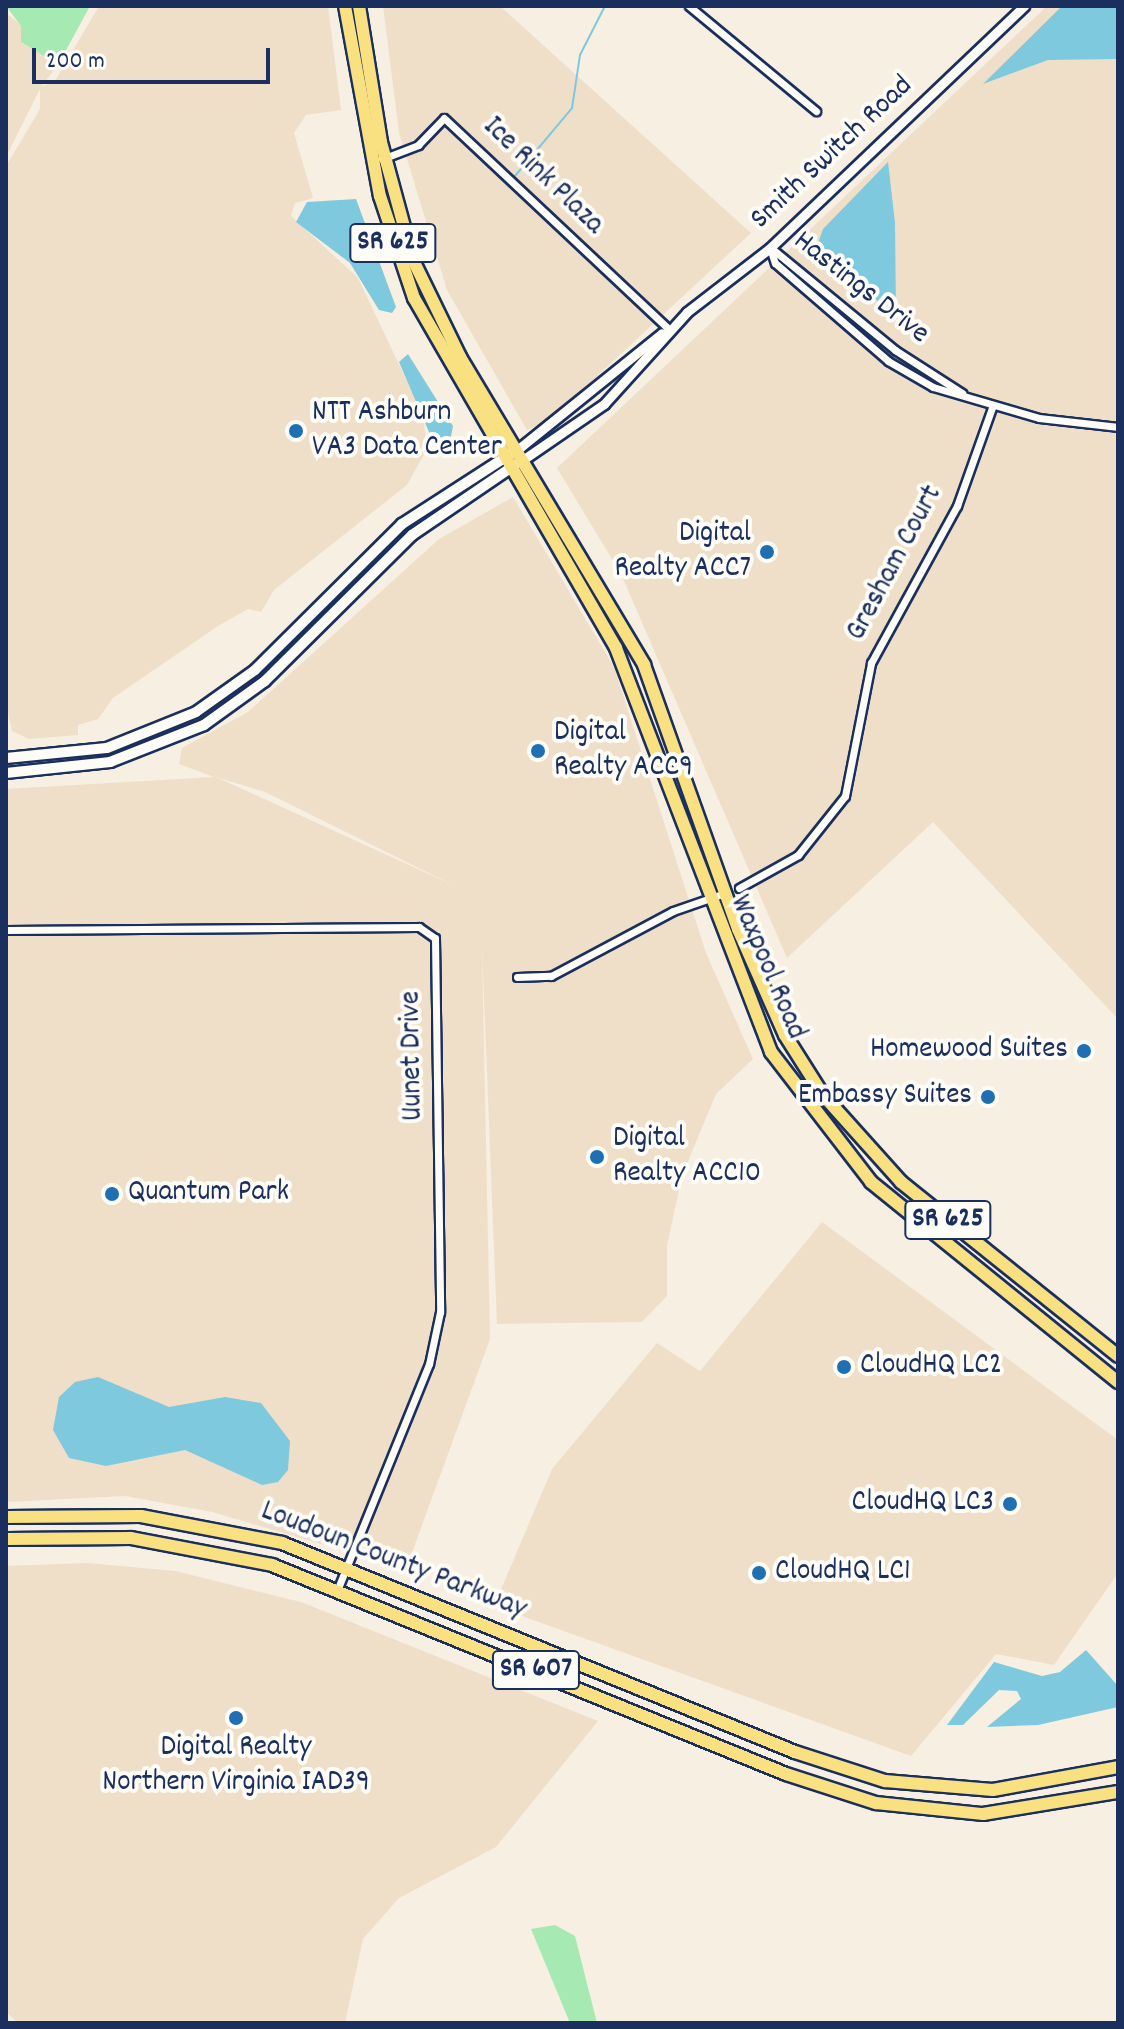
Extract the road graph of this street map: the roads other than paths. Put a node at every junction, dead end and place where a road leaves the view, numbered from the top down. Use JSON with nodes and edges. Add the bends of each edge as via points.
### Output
{"nodes":[{"id":1,"x":345,"y":6,"type":"edge"},
{"id":2,"x":359,"y":6,"type":"edge"},
{"id":3,"x":690,"y":6,"type":"edge"},
{"id":4,"x":1024,"y":6,"type":"edge"},
{"id":5,"x":816,"y":111,"type":"dead end"},
{"id":6,"x":386,"y":158,"type":"junction"},
{"id":7,"x":373,"y":161,"type":"junction"},
{"id":8,"x":770,"y":248,"type":"junction"},
{"id":9,"x":669,"y":329,"type":"junction"},
{"id":10,"x":962,"y":393,"type":"junction"},
{"id":11,"x":993,"y":405,"type":"junction"},
{"id":12,"x":1118,"y":427,"type":"edge"},
{"id":13,"x":520,"y":455,"type":"junction"},
{"id":14,"x":506,"y":462,"type":"junction"},
{"id":15,"x":6,"y":758,"type":"edge"},
{"id":16,"x":6,"y":773,"type":"edge"},
{"id":17,"x":739,"y":888,"type":"dead end"},
{"id":18,"x":725,"y":893,"type":"junction"},
{"id":19,"x":708,"y":898,"type":"junction"},
{"id":20,"x":6,"y":930,"type":"edge"},
{"id":21,"x":517,"y":977,"type":"dead end"},
{"id":22,"x":1118,"y":1356,"type":"edge"},
{"id":23,"x":1118,"y":1382,"type":"edge"},
{"id":24,"x":6,"y":1517,"type":"edge"},
{"id":25,"x":6,"y":1539,"type":"edge"},
{"id":26,"x":348,"y":1566,"type":"junction"},
{"id":27,"x":338,"y":1588,"type":"junction"},
{"id":28,"x":1118,"y":1767,"type":"edge"},
{"id":29,"x":1118,"y":1792,"type":"edge"}],
"edges":[{"from":1,"to":7,"type":"main road","number":"SR 625"},
{"from":2,"to":6,"type":"main road","number":"SR 625"},
{"from":3,"to":5,"type":"street"},
{"from":4,"to":8,"type":"street","name":"Smith Switch Road"},
{"from":6,"to":7,"type":"street","name":"Ice Rink Plaza"},
{"from":6,"to":9,"type":"street","name":"Ice Rink Plaza","via":[[418,145],[444,118]]},
{"from":6,"to":13,"type":"main road","number":"SR 625","via":[[426,290]]},
{"from":7,"to":14,"type":"main road","number":"SR 625","via":[[414,298]]},
{"from":8,"to":9,"type":"street","name":"Smith Switch Road"},
{"from":8,"to":10,"type":"street","name":"Hastings Drive","via":[[895,350]]},
{"from":8,"to":10,"type":"street","name":"Hastings Drive","via":[[775,263],[888,361],[933,387]]},
{"from":9,"to":13,"type":"street","name":"Smith Switch Road"},
{"from":9,"to":13,"type":"street","name":"Smith Switch Road","via":[[604,404]]},
{"from":10,"to":11,"type":"street","name":"Hastings Drive"},
{"from":11,"to":12,"type":"street","name":"Hastings Drive"},
{"from":11,"to":17,"type":"street","name":"Gresham Court","via":[[957,506],[871,663],[845,796],[798,855]]},
{"from":13,"to":14,"type":"main road"},
{"from":13,"to":18,"type":"main road","name":"Waxpool Road","number":"SR 625","via":[[644,665]]},
{"from":14,"to":15,"type":"main road","via":[[402,524],[255,670],[196,712],[107,748]]},
{"from":14,"to":16,"type":"main road","via":[[412,535],[265,681],[204,725],[110,762]]},
{"from":14,"to":19,"type":"main road","name":"Waxpool Road","number":"SR 625","via":[[620,658]]},
{"from":18,"to":19,"type":"street"},
{"from":18,"to":22,"type":"main road","name":"Waxpool Road","number":"SR 625","via":[[774,1015],[846,1123],[901,1182]]},
{"from":19,"to":21,"type":"street","via":[[551,976]]},
{"from":19,"to":23,"type":"main road","name":"Waxpool Road","number":"SR 625","via":[[758,1028],[842,1151],[909,1216]]},
{"from":20,"to":26,"type":"street","name":"Uunet Drive","via":[[419,927],[435,938],[440,1312],[429,1364]]},
{"from":24,"to":26,"type":"main road","name":"Loudoun County Parkway","number":"SR 607","via":[[176,1520]]},
{"from":25,"to":27,"type":"main road","name":"Loudoun County Parkway","number":"SR 607","via":[[167,1543]]},
{"from":26,"to":27,"type":"street","name":"Uunet Drive"},
{"from":26,"to":28,"type":"main road","name":"Loudoun County Parkway","number":"SR 607","via":[[851,1772],[993,1790]]},
{"from":27,"to":29,"type":"main road","name":"Loudoun County Parkway","number":"SR 607","via":[[841,1794],[983,1814]]}]}
